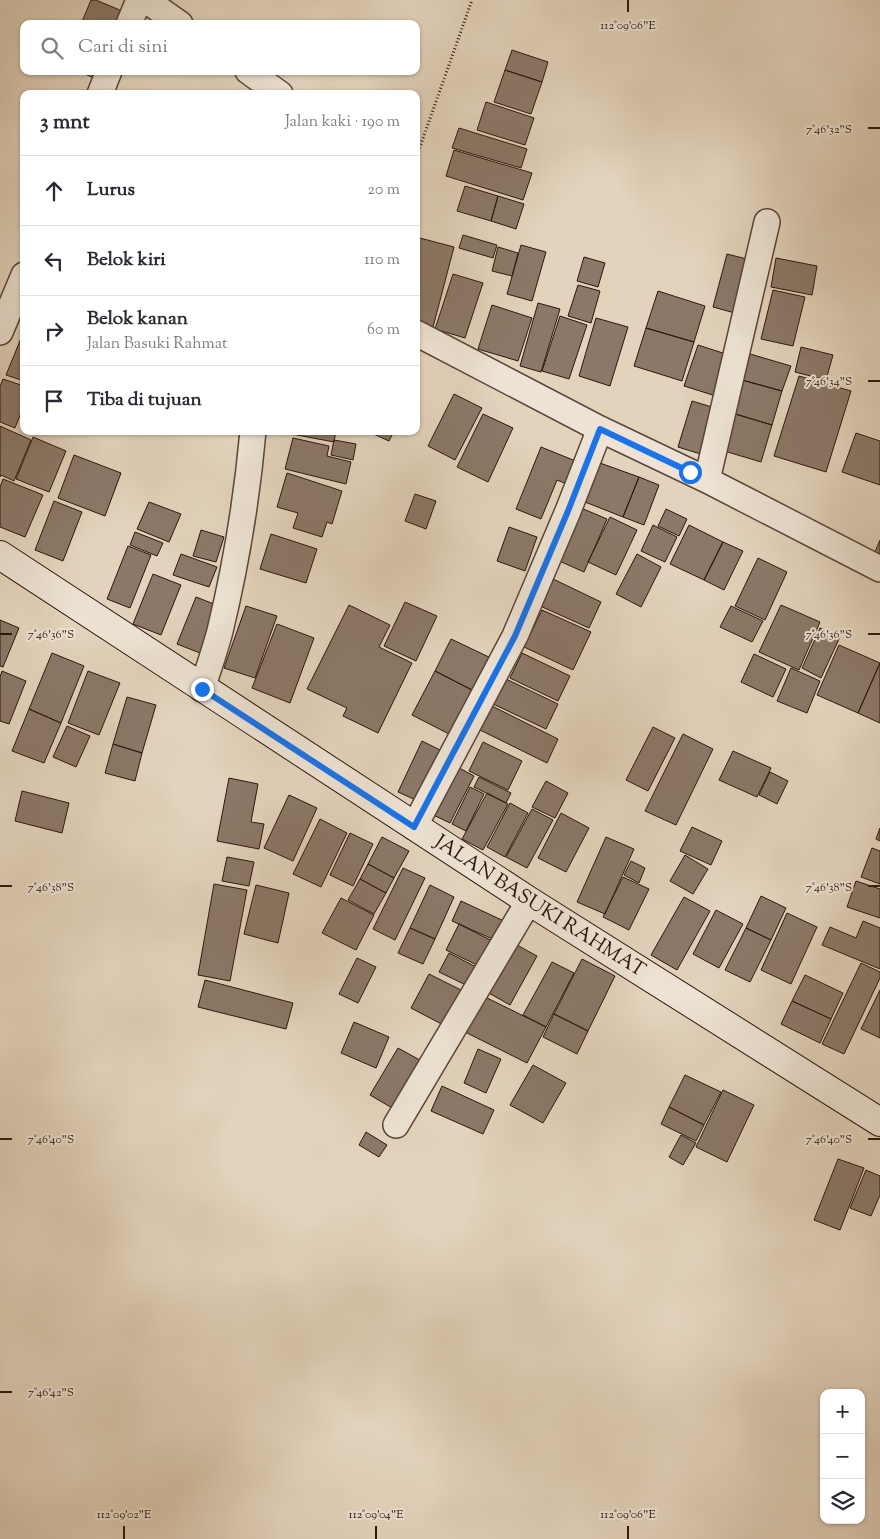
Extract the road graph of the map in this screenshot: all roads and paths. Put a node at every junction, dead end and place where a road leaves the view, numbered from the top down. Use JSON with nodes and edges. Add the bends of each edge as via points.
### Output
{"nodes":[{"id":1,"x":139,"y":0,"type":"edge"},
{"id":2,"x":146,"y":0,"type":"edge"},
{"id":3,"x":472,"y":0,"type":"edge"},
{"id":4,"x":131,"y":20,"type":"edge"},
{"id":5,"x":174,"y":20,"type":"edge"},
{"id":6,"x":107,"y":75,"type":"edge"},
{"id":7,"x":254,"y":75,"type":"edge"},
{"id":8,"x":102,"y":90,"type":"edge"},
{"id":9,"x":274,"y":90,"type":"edge"},
{"id":10,"x":420,"y":147,"type":"edge"},
{"id":11,"x":767,"y":222,"type":"dead end"},
{"id":12,"x":20,"y":284,"type":"edge"},
{"id":13,"x":0,"y":332,"type":"edge"},
{"id":14,"x":420,"y":335,"type":"edge"},
{"id":15,"x":600,"y":429,"type":"junction"},
{"id":16,"x":253,"y":435,"type":"edge"},
{"id":17,"x":707,"y":480,"type":"junction"},
{"id":18,"x":0,"y":556,"type":"edge"},
{"id":19,"x":880,"y":569,"type":"edge"},
{"id":20,"x":202,"y":689,"type":"junction"},
{"id":21,"x":414,"y":827,"type":"junction"},
{"id":22,"x":529,"y":901,"type":"junction"},
{"id":23,"x":880,"y":1122,"type":"edge"},
{"id":24,"x":396,"y":1125,"type":"dead end"}],
"edges":[{"from":1,"to":4,"type":"street"},
{"from":2,"to":5,"type":"street"},
{"from":3,"to":10,"type":"path"},
{"from":6,"to":8,"type":"street"},
{"from":7,"to":9,"type":"street"},
{"from":11,"to":17,"type":"street"},
{"from":12,"to":13,"type":"street"},
{"from":14,"to":15,"type":"street"},
{"from":15,"to":17,"type":"street"},
{"from":15,"to":21,"type":"street","via":[[515,636]]},
{"from":16,"to":20,"type":"street","via":[[248,486],[231,577],[220,632]]},
{"from":17,"to":19,"type":"street"},
{"from":18,"to":20,"type":"main road","name":"JALAN BASUKI RAHMAT"},
{"from":20,"to":21,"type":"main road","name":"JALAN BASUKI RAHMAT"},
{"from":21,"to":22,"type":"main road","name":"JALAN BASUKI RAHMAT"},
{"from":22,"to":23,"type":"main road","name":"JALAN BASUKI RAHMAT"},
{"from":22,"to":24,"type":"street"}]}
